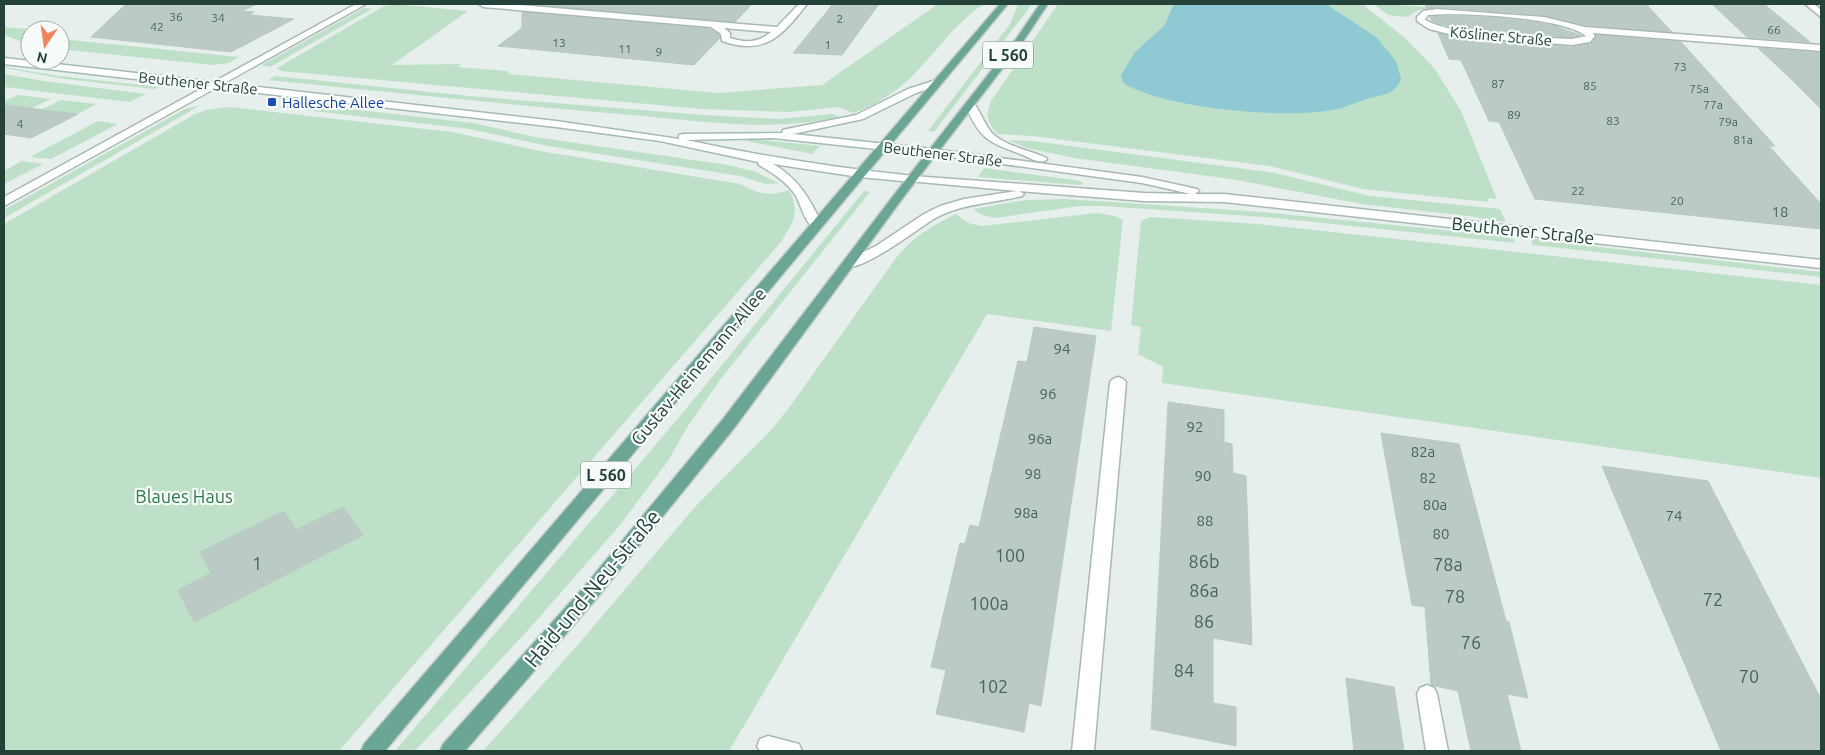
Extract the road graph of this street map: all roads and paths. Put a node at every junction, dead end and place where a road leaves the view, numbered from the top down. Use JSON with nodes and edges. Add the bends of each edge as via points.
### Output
{"nodes":[{"id":1,"x":362,"y":4,"type":"edge"},
{"id":2,"x":482,"y":4,"type":"edge"},
{"id":3,"x":803,"y":4,"type":"edge"},
{"id":4,"x":1004,"y":4,"type":"edge"},
{"id":5,"x":1044,"y":4,"type":"edge"},
{"id":6,"x":1486,"y":4,"type":"edge"},
{"id":7,"x":1809,"y":4,"type":"edge"},
{"id":8,"x":1821,"y":14,"type":"edge"},
{"id":9,"x":1493,"y":16,"type":"junction"},
{"id":10,"x":714,"y":25,"type":"junction"},
{"id":11,"x":778,"y":30,"type":"junction"},
{"id":12,"x":1586,"y":30,"type":"junction"},
{"id":13,"x":1821,"y":48,"type":"edge"},
{"id":14,"x":4,"y":61,"type":"edge"},
{"id":15,"x":936,"y":83,"type":"junction"},
{"id":16,"x":216,"y":85,"type":"junction"},
{"id":17,"x":970,"y":104,"type":"junction"},
{"id":18,"x":773,"y":135,"type":"junction"},
{"id":19,"x":660,"y":138,"type":"junction"},
{"id":20,"x":882,"y":146,"type":"junction"},
{"id":21,"x":932,"y":152,"type":"junction"},
{"id":22,"x":755,"y":158,"type":"junction"},
{"id":23,"x":1060,"y":168,"type":"junction"},
{"id":24,"x":859,"y":174,"type":"junction"},
{"id":25,"x":913,"y":179,"type":"junction"},
{"id":26,"x":1064,"y":191,"type":"junction"},
{"id":27,"x":1224,"y":198,"type":"junction"},
{"id":28,"x":4,"y":202,"type":"edge"},
{"id":29,"x":816,"y":225,"type":"junction"},
{"id":30,"x":850,"y":264,"type":"junction"},
{"id":31,"x":1821,"y":264,"type":"edge"},
{"id":32,"x":1118,"y":382,"type":"dead end"},
{"id":33,"x":1426,"y":694,"type":"dead end"},
{"id":34,"x":768,"y":746,"type":"dead end"},
{"id":35,"x":372,"y":751,"type":"edge"},
{"id":36,"x":451,"y":751,"type":"edge"},
{"id":37,"x":791,"y":751,"type":"edge"},
{"id":38,"x":1083,"y":751,"type":"edge"},
{"id":39,"x":1437,"y":751,"type":"edge"}],
"edges":[{"from":1,"to":16,"type":"street"},
{"from":2,"to":10,"type":"street"},
{"from":3,"to":11,"type":"street"},
{"from":4,"to":15,"type":"main road","name":"Gustav-Heinemann-Allee","number":"L 560"},
{"from":5,"to":17,"type":"main road","number":"L 560"},
{"from":6,"to":9,"type":"street","name":"Kösliner Straße"},
{"from":7,"to":8,"type":"street"},
{"from":9,"to":12,"type":"street","name":"Kösliner Straße","via":[[1558,21]]},
{"from":9,"to":12,"type":"street","name":"Kösliner Straße","via":[[1437,12],[1420,19],[1432,28],[1455,33],[1572,42],[1590,38]]},
{"from":10,"to":11,"type":"street"},
{"from":10,"to":11,"type":"street","via":[[726,33],[725,38],[746,44],[767,41]]},
{"from":12,"to":13,"type":"street","name":"Kösliner Straße"},
{"from":14,"to":16,"type":"street","name":"Beuthener Straße"},
{"from":15,"to":18,"type":"street","via":[[859,117]]},
{"from":15,"to":20,"type":"main road","name":"Gustav-Heinemann-Allee","number":"L 560"},
{"from":16,"to":19,"type":"street","name":"Beuthener Straße"},
{"from":16,"to":28,"type":"street"},
{"from":17,"to":21,"type":"main road","number":"L 560"},
{"from":17,"to":23,"type":"street","via":[[980,127],[993,140]]},
{"from":18,"to":19,"type":"street","name":"Beuthener Straße"},
{"from":18,"to":20,"type":"street","name":"Beuthener Straße"},
{"from":19,"to":22,"type":"street","name":"Beuthener Straße"},
{"from":20,"to":21,"type":"street","name":"Beuthener Straße"},
{"from":20,"to":24,"type":"main road","name":"Gustav-Heinemann-Allee","number":"L 560"},
{"from":21,"to":23,"type":"street","name":"Beuthener Straße"},
{"from":21,"to":25,"type":"main road","number":"L 560"},
{"from":22,"to":24,"type":"street","name":"Beuthener Straße"},
{"from":22,"to":29,"type":"street","via":[[772,167],[803,195]]},
{"from":23,"to":27,"type":"street","name":"Beuthener Straße","via":[[1142,180]]},
{"from":24,"to":25,"type":"street","name":"Beuthener Straße"},
{"from":24,"to":29,"type":"main road","name":"Gustav-Heinemann-Allee","number":"L 560"},
{"from":25,"to":26,"type":"street","name":"Beuthener Straße"},
{"from":25,"to":30,"type":"main road","number":"L 560"},
{"from":26,"to":27,"type":"street","name":"Beuthener Straße"},
{"from":26,"to":30,"type":"street","via":[[1015,194],[956,205],[928,217],[880,249]]},
{"from":27,"to":31,"type":"street","name":"Beuthener Straße"},
{"from":29,"to":35,"type":"main road","name":"Gustav-Heinemann-Allee","number":"L 560"},
{"from":30,"to":36,"type":"main road","name":"Haid-und-Neu-Straße","number":"L 560","via":[[730,423],[590,594]]},
{"from":32,"to":38,"type":"street"},
{"from":33,"to":39,"type":"street"},
{"from":34,"to":37,"type":"street"}]}
